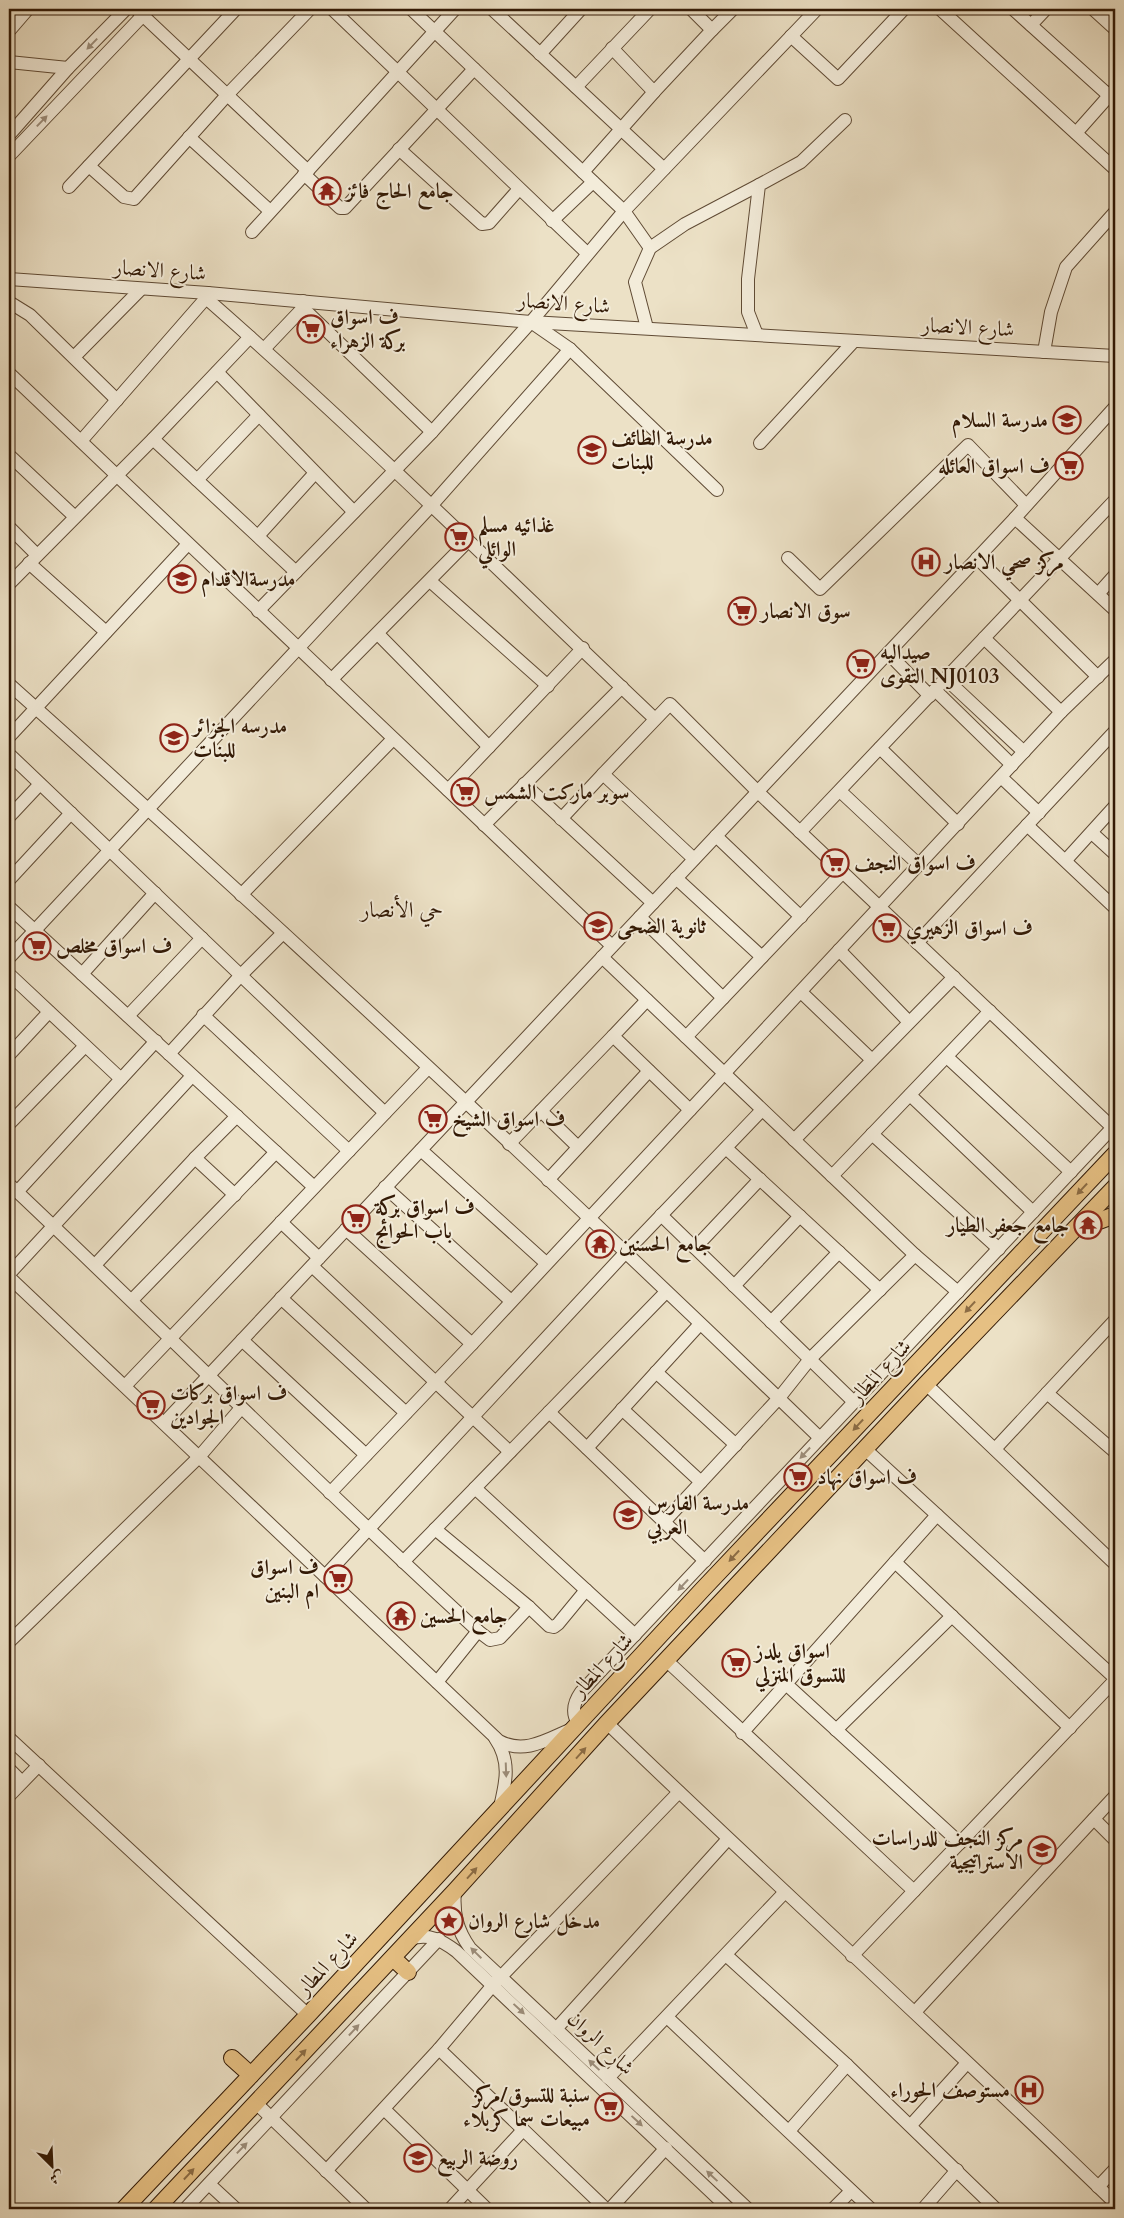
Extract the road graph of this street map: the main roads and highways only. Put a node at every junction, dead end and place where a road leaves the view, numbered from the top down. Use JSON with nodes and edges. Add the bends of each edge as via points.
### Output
{"nodes":[{"id":1,"x":1115,"y":1154,"type":"edge"},
{"id":2,"x":1115,"y":1187,"type":"edge"},
{"id":3,"x":1115,"y":1215,"type":"edge"},
{"id":4,"x":1073,"y":1231,"type":"junction"},
{"id":5,"x":703,"y":1589,"type":"junction"},
{"id":6,"x":721,"y":1602,"type":"junction"},
{"id":7,"x":677,"y":1617,"type":"junction"},
{"id":8,"x":694,"y":1632,"type":"junction"},
{"id":9,"x":393,"y":1958,"type":"junction"},
{"id":10,"x":408,"y":1972,"type":"road end"},
{"id":11,"x":232,"y":2058,"type":"dead end"},
{"id":12,"x":251,"y":2075,"type":"junction"},
{"id":13,"x":124,"y":2209,"type":"edge"},
{"id":14,"x":156,"y":2209,"type":"edge"}],
"edges":[{"from":1,"to":5,"type":"main road","name":"شارع المطار","one_way":true},
{"from":2,"to":4,"type":"main road","name":"شارع المطار"},
{"from":3,"to":4,"type":"main road"},
{"from":4,"to":6,"type":"main road","name":"شارع المطار"},
{"from":5,"to":6,"type":"main road","via":[[709,1600]]},
{"from":5,"to":7,"type":"main road","name":"شارع المطار"},
{"from":6,"to":8,"type":"main road","name":"شارع المطار"},
{"from":7,"to":8,"type":"main road","via":[[689,1621]]},
{"from":7,"to":12,"type":"main road","name":"شارع المطار"},
{"from":9,"to":8,"type":"main road","name":"شارع المطار","one_way":true},
{"from":9,"to":10,"type":"main road"},
{"from":14,"to":9,"type":"main road","name":"شارع المطار","one_way":true},
{"from":11,"to":12,"type":"main road"},
{"from":12,"to":13,"type":"main road","name":"شارع المطار"}]}
